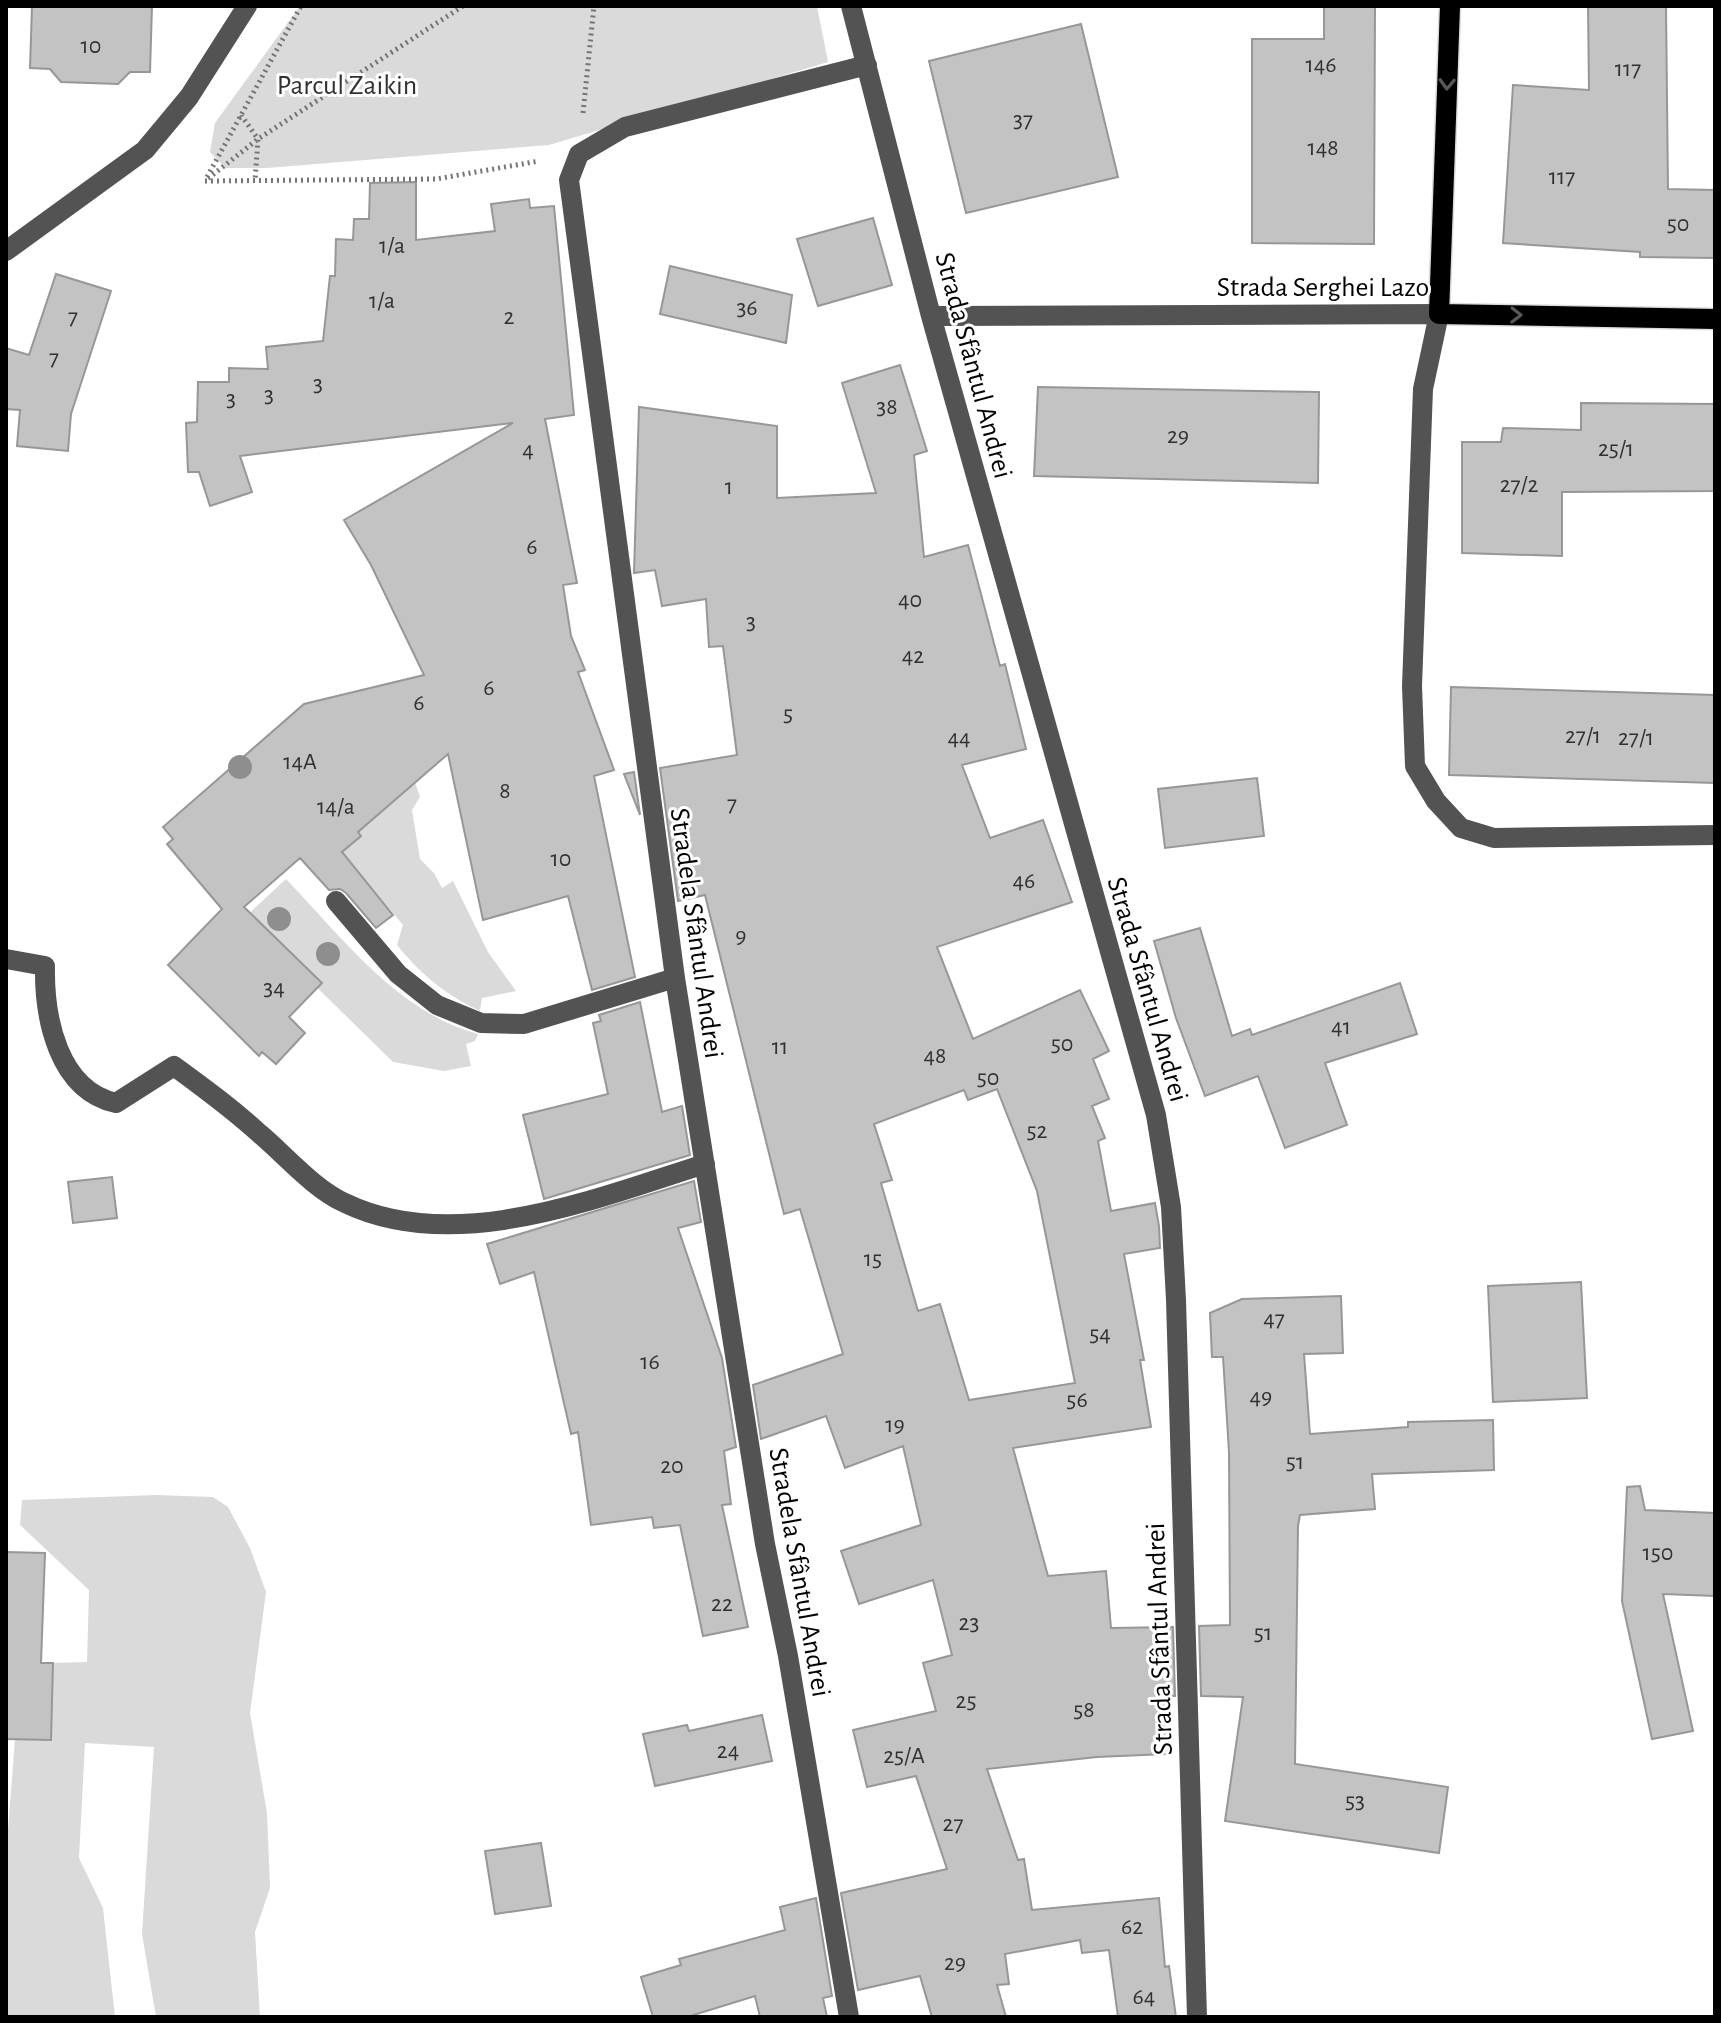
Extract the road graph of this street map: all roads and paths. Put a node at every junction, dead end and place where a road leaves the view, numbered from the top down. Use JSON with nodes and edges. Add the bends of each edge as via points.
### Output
{"nodes":[{"id":1,"x":247,"y":6,"type":"edge"},
{"id":2,"x":301,"y":6,"type":"edge"},
{"id":3,"x":463,"y":6,"type":"edge"},
{"id":4,"x":594,"y":6,"type":"edge"},
{"id":5,"x":851,"y":6,"type":"edge"},
{"id":6,"x":1450,"y":6,"type":"edge"},
{"id":7,"x":867,"y":65,"type":"junction"},
{"id":8,"x":241,"y":115,"type":"junction"},
{"id":9,"x":258,"y":139,"type":"junction"},
{"id":10,"x":579,"y":154,"type":"junction"},
{"id":11,"x":205,"y":181,"type":"junction"},
{"id":12,"x":255,"y":181,"type":"junction"},
{"id":13,"x":6,"y":251,"type":"edge"},
{"id":14,"x":1439,"y":314,"type":"junction"},
{"id":15,"x":931,"y":316,"type":"junction"},
{"id":16,"x":1715,"y":319,"type":"edge"},
{"id":17,"x":1715,"y":835,"type":"edge"},
{"id":18,"x":336,"y":901,"type":"dead end"},
{"id":19,"x":6,"y":959,"type":"edge"},
{"id":20,"x":675,"y":978,"type":"junction"},
{"id":21,"x":705,"y":1164,"type":"junction"},
{"id":22,"x":849,"y":2017,"type":"edge"},
{"id":23,"x":1197,"y":2017,"type":"edge"}],
"edges":[{"from":1,"to":13,"type":"street","via":[[189,97],[145,150]]},
{"from":2,"to":8,"type":"path"},
{"from":3,"to":9,"type":"path"},
{"from":4,"to":10,"type":"path"},
{"from":5,"to":7,"type":"street","name":"Strada Sfântul Andrei"},
{"from":6,"to":14,"type":"main road","one_way":true},
{"from":7,"to":10,"type":"street","via":[[625,127]]},
{"from":7,"to":15,"type":"street","name":"Strada Sfântul Andrei"},
{"from":8,"to":9,"type":"path"},
{"from":8,"to":11,"type":"path"},
{"from":9,"to":11,"type":"path"},
{"from":9,"to":12,"type":"path"},
{"from":10,"to":12,"type":"path","via":[[436,179]]},
{"from":10,"to":20,"type":"street","name":"Stradela Sfântul Andrei","via":[[569,180],[572,218]]},
{"from":11,"to":12,"type":"path"},
{"from":14,"to":15,"type":"street","name":"Strada Serghei Lazo"},
{"from":14,"to":16,"type":"main road","name":"Strada Serghei Lazo","one_way":true},
{"from":14,"to":17,"type":"street","via":[[1423,389],[1412,686],[1415,766],[1461,828],[1494,838]]},
{"from":15,"to":23,"type":"street","name":"Strada Sfântul Andrei","via":[[1156,1115],[1171,1207]]},
{"from":18,"to":20,"type":"street","via":[[398,974],[437,1005],[481,1023],[524,1024]]},
{"from":19,"to":21,"type":"street","via":[[45,966],[44,998],[61,1055],[76,1082],[94,1098],[116,1103],[174,1066],[342,1202],[393,1221],[451,1224],[557,1211]]},
{"from":20,"to":21,"type":"street","name":"Stradela Sfântul Andrei"},
{"from":21,"to":22,"type":"street","name":"Stradela Sfântul Andrei","via":[[765,1544]]}]}
